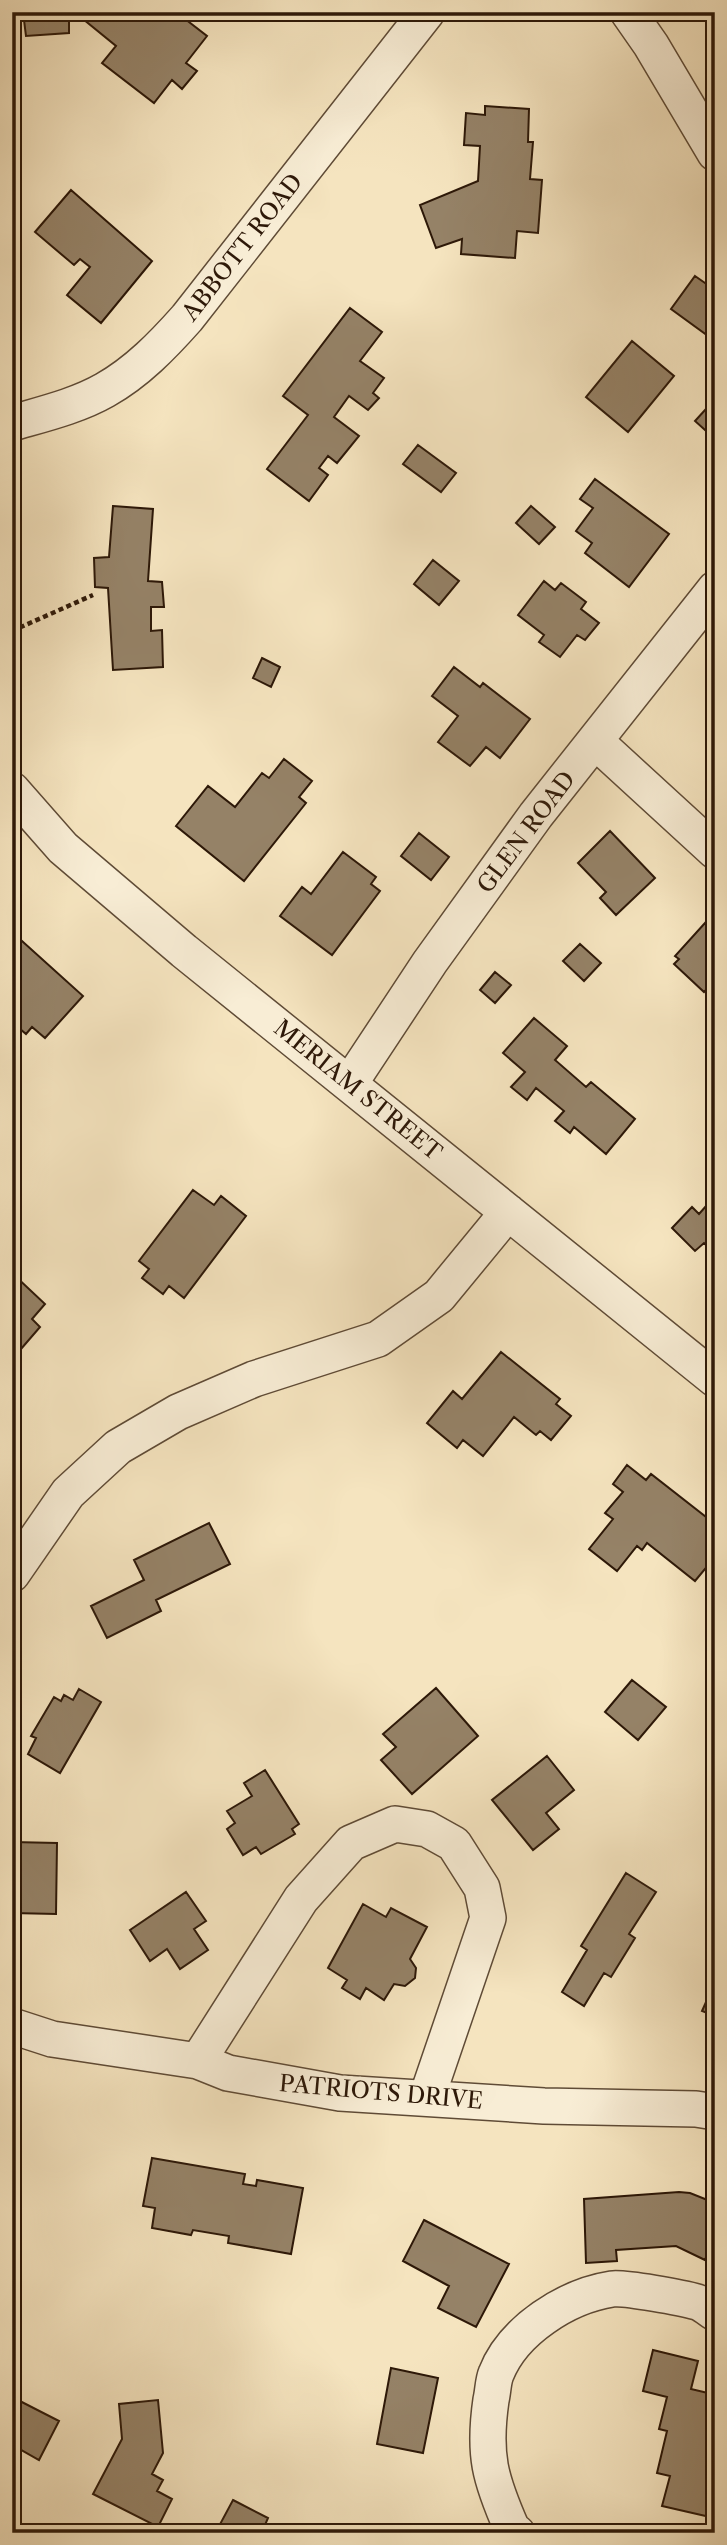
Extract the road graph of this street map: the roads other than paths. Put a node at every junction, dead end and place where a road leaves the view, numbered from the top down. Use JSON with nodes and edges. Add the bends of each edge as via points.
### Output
{"nodes":[{"id":1,"x":427,"y":12,"type":"edge"},
{"id":2,"x":628,"y":12,"type":"edge"},
{"id":3,"x":715,"y":152,"type":"edge"},
{"id":4,"x":12,"y":424,"type":"edge"},
{"id":5,"x":715,"y":589,"type":"edge"},
{"id":6,"x":595,"y":741,"type":"junction"},
{"id":7,"x":12,"y":790,"type":"edge"},
{"id":8,"x":715,"y":851,"type":"edge"},
{"id":9,"x":350,"y":1083,"type":"junction"},
{"id":10,"x":508,"y":1212,"type":"junction"},
{"id":11,"x":715,"y":1379,"type":"edge"},
{"id":12,"x":12,"y":1574,"type":"edge"},
{"id":13,"x":12,"y":2026,"type":"edge"},
{"id":14,"x":198,"y":2061,"type":"junction"},
{"id":15,"x":427,"y":2097,"type":"junction"},
{"id":16,"x":715,"y":2112,"type":"edge"},
{"id":17,"x":715,"y":2313,"type":"edge"},
{"id":18,"x":517,"y":2533,"type":"edge"}],
"edges":[{"from":1,"to":4,"type":"street","name":"ABBOTT ROAD","via":[[164,343],[105,390]]},
{"from":2,"to":3,"type":"street"},
{"from":5,"to":6,"type":"street","name":"GLEN ROAD"},
{"from":6,"to":8,"type":"street"},
{"from":6,"to":9,"type":"street","name":"GLEN ROAD","via":[[448,936]]},
{"from":7,"to":9,"type":"street","name":"MERIAM STREET","via":[[63,848]]},
{"from":9,"to":10,"type":"street","name":"MERIAM STREET"},
{"from":10,"to":11,"type":"street","name":"MERIAM STREET"},
{"from":10,"to":12,"type":"street","via":[[439,1296],[378,1339],[254,1379],[178,1412],[118,1447],[68,1493]]},
{"from":13,"to":14,"type":"street","name":"PATRIOTS DRIVE","via":[[52,2039]]},
{"from":14,"to":15,"type":"street","name":"PATRIOTS DRIVE","via":[[228,2073],[340,2093]]},
{"from":14,"to":15,"type":"street","via":[[301,1899],[348,1845],[395,1824],[427,1829],[454,1844],[482,1888],[488,1919]]},
{"from":15,"to":16,"type":"street","name":"PATRIOTS DRIVE"},
{"from":17,"to":18,"type":"street","via":[[699,2303],[614,2288],[543,2316],[513,2345],[495,2374],[487,2427],[494,2489]]}]}
